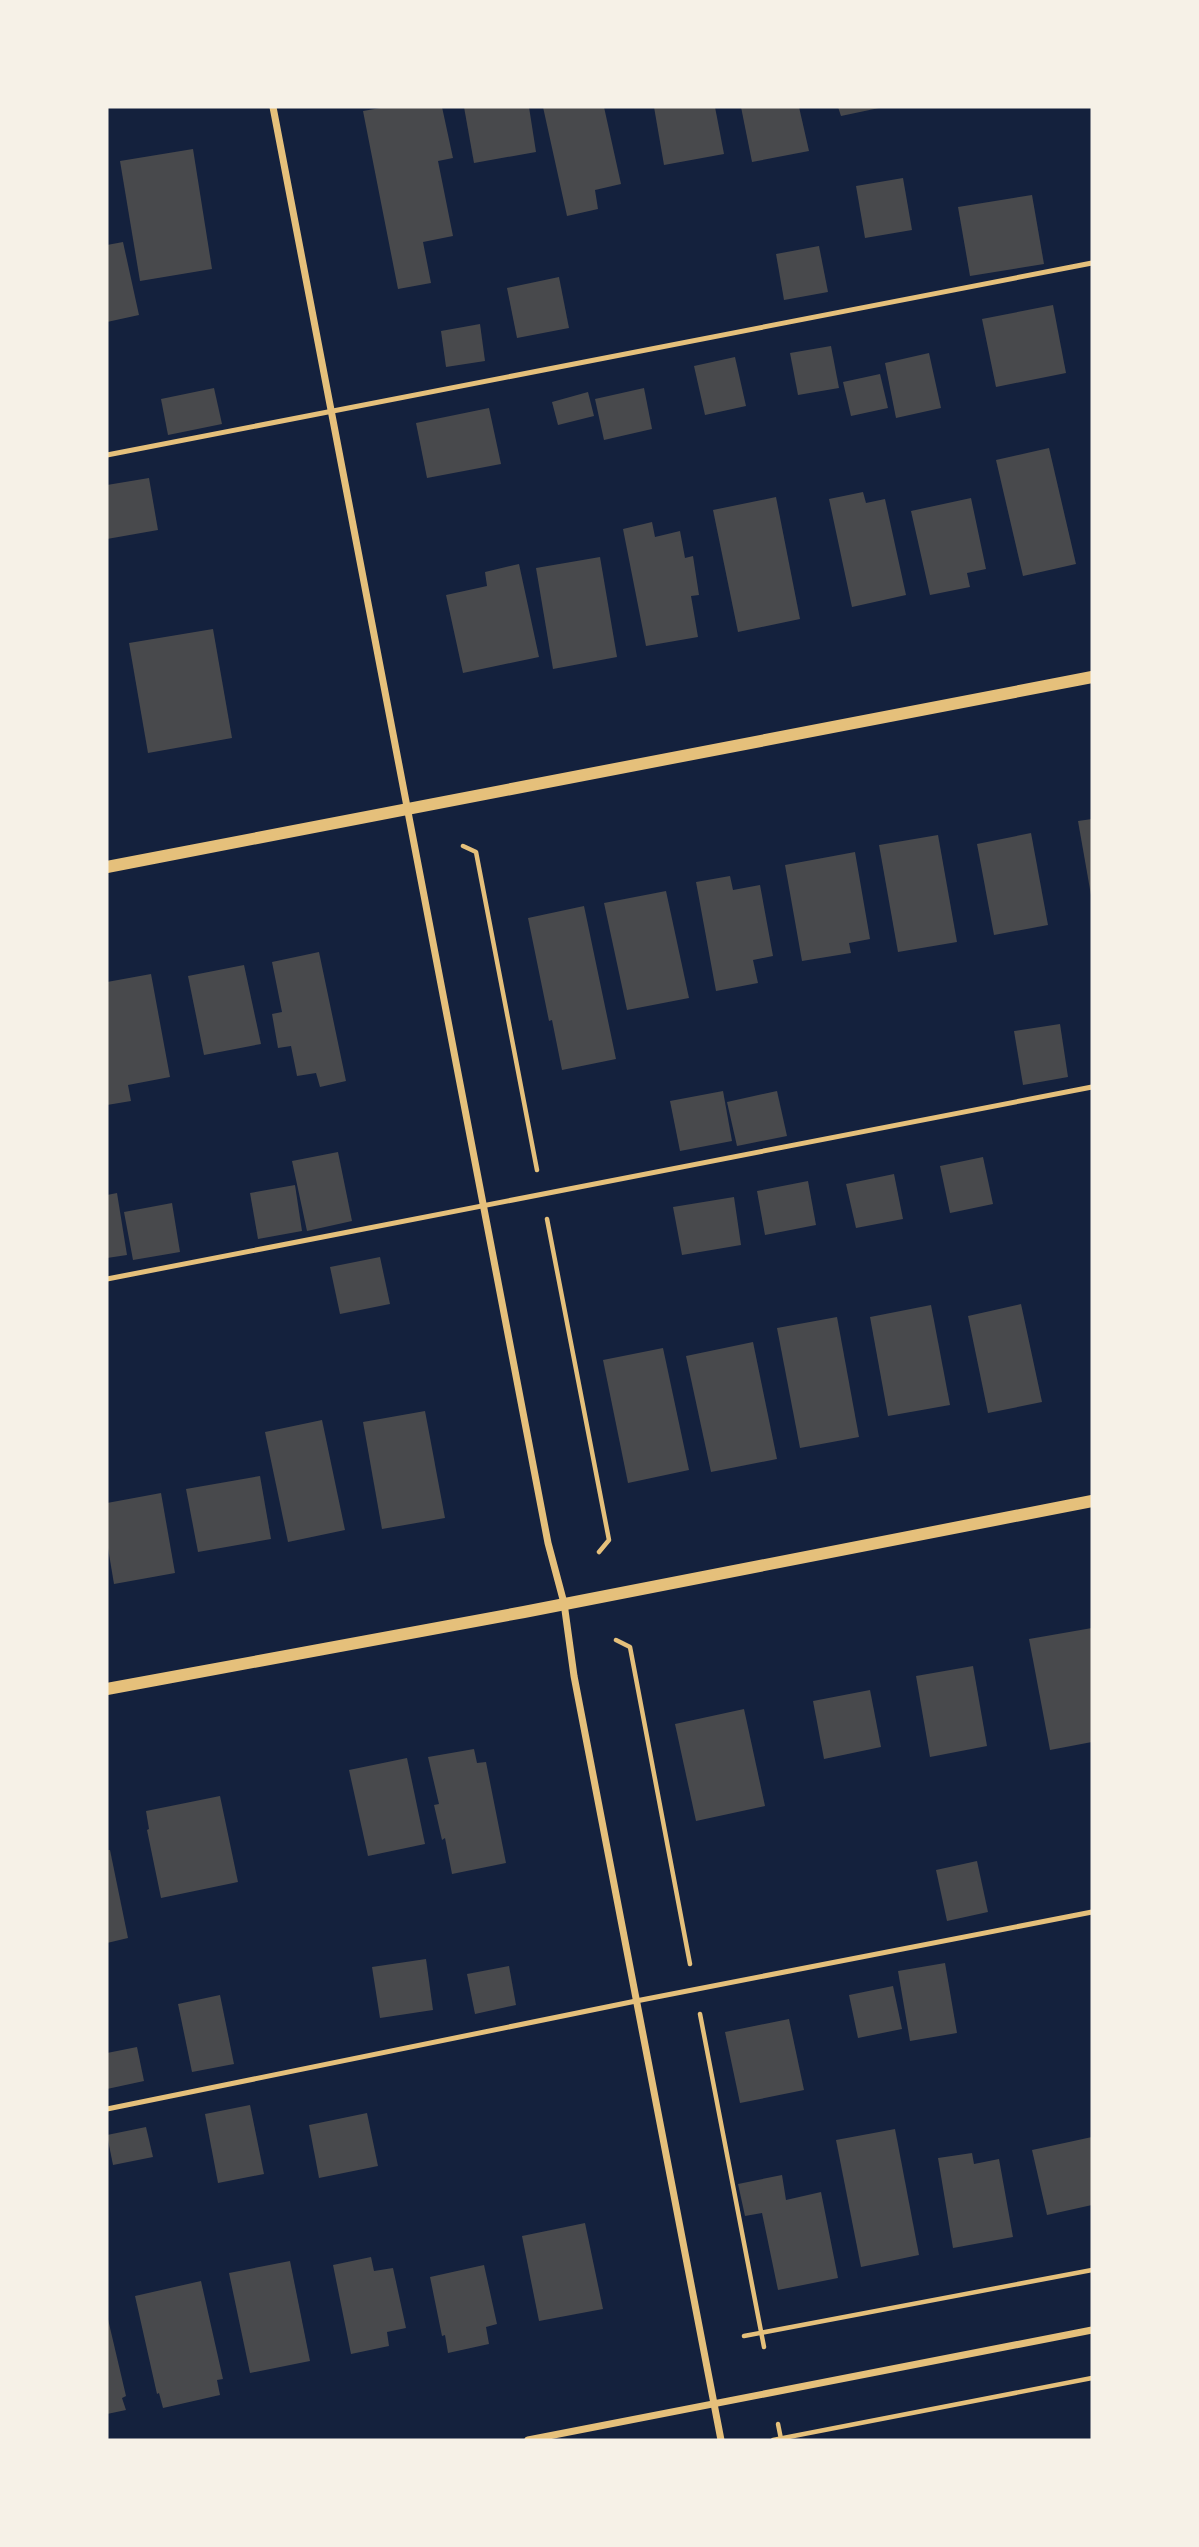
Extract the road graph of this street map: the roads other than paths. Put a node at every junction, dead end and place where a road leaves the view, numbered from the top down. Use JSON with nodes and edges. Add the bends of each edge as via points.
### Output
{"nodes":[{"id":1,"x":273,"y":107,"type":"edge"},
{"id":2,"x":1092,"y":263,"type":"edge"},
{"id":3,"x":330,"y":411,"type":"junction"},
{"id":4,"x":107,"y":456,"type":"edge"},
{"id":5,"x":1092,"y":677,"type":"edge"},
{"id":6,"x":407,"y":809,"type":"junction"},
{"id":7,"x":107,"y":867,"type":"edge"},
{"id":8,"x":1092,"y":1087,"type":"edge"},
{"id":9,"x":484,"y":1207,"type":"junction"},
{"id":10,"x":107,"y":1279,"type":"edge"},
{"id":11,"x":1092,"y":1501,"type":"edge"},
{"id":12,"x":564,"y":1603,"type":"junction"},
{"id":13,"x":107,"y":1689,"type":"edge"},
{"id":14,"x":1092,"y":1912,"type":"edge"},
{"id":15,"x":636,"y":2001,"type":"junction"},
{"id":16,"x":107,"y":2109,"type":"edge"},
{"id":17,"x":1092,"y":2330,"type":"edge"},
{"id":18,"x":714,"y":2404,"type":"junction"},
{"id":19,"x":528,"y":2440,"type":"edge"},
{"id":20,"x":721,"y":2440,"type":"edge"}],
"edges":[{"from":1,"to":3,"type":"street"},
{"from":2,"to":3,"type":"lane"},
{"from":3,"to":4,"type":"lane"},
{"from":3,"to":6,"type":"street"},
{"from":5,"to":6,"type":"street"},
{"from":6,"to":7,"type":"street"},
{"from":6,"to":9,"type":"street"},
{"from":8,"to":9,"type":"lane"},
{"from":9,"to":10,"type":"lane"},
{"from":9,"to":12,"type":"street","via":[[548,1543]]},
{"from":11,"to":12,"type":"street"},
{"from":12,"to":13,"type":"street"},
{"from":12,"to":15,"type":"street"},
{"from":14,"to":15,"type":"lane"},
{"from":15,"to":16,"type":"lane"},
{"from":15,"to":18,"type":"street"},
{"from":17,"to":18,"type":"street"},
{"from":18,"to":19,"type":"street"},
{"from":18,"to":20,"type":"street"}]}
